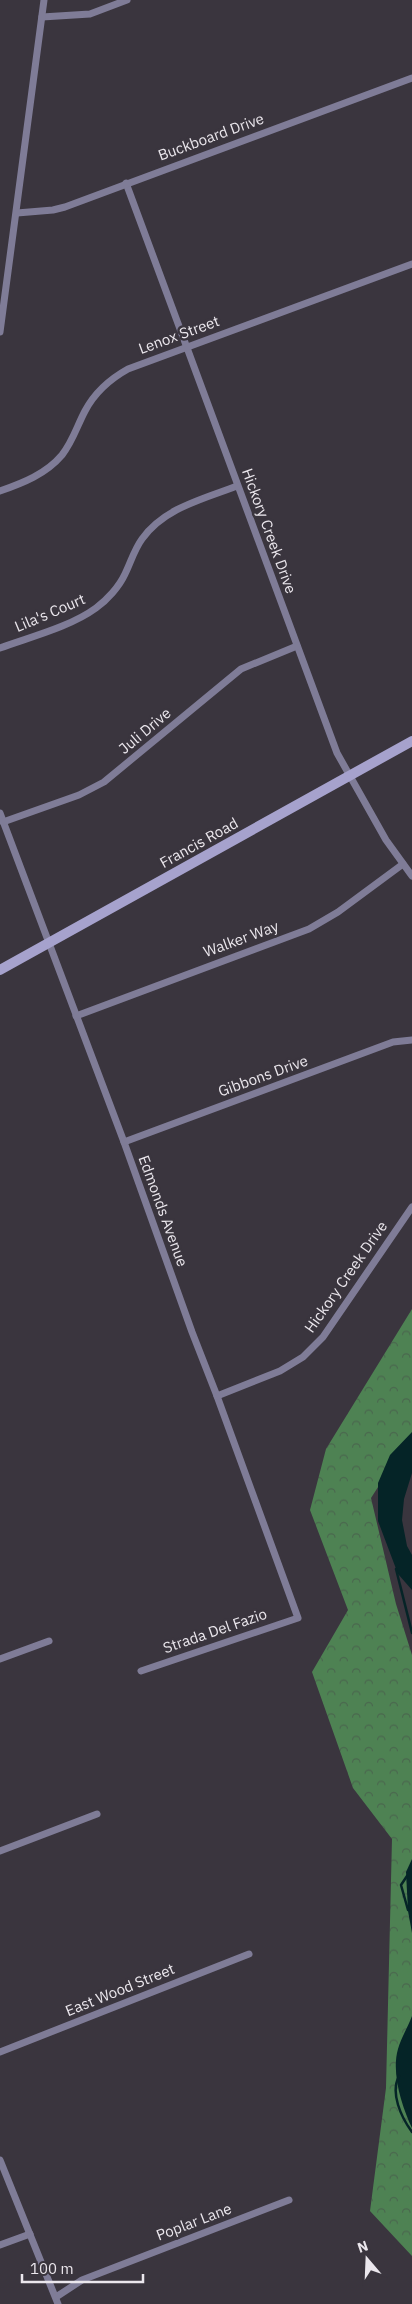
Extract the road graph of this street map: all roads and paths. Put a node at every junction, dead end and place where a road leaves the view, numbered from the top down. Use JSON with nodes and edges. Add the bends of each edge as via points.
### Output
{"nodes":[{"id":1,"x":44,"y":0,"type":"edge"},
{"id":2,"x":127,"y":0,"type":"edge"},
{"id":3,"x":42,"y":17,"type":"junction"},
{"id":4,"x":412,"y":78,"type":"edge"},
{"id":5,"x":126,"y":183,"type":"junction"},
{"id":6,"x":17,"y":213,"type":"junction"},
{"id":7,"x":412,"y":264,"type":"edge"},
{"id":8,"x":0,"y":332,"type":"edge"},
{"id":9,"x":186,"y":347,"type":"junction"},
{"id":10,"x":237,"y":486,"type":"junction"},
{"id":11,"x":0,"y":491,"type":"edge"},
{"id":12,"x":297,"y":646,"type":"junction"},
{"id":13,"x":0,"y":648,"type":"edge"},
{"id":14,"x":412,"y":741,"type":"edge"},
{"id":15,"x":349,"y":776,"type":"junction"},
{"id":16,"x":0,"y":813,"type":"edge"},
{"id":17,"x":3,"y":822,"type":"junction"},
{"id":18,"x":403,"y":864,"type":"junction"},
{"id":19,"x":412,"y":876,"type":"edge"},
{"id":20,"x":50,"y":943,"type":"junction"},
{"id":21,"x":0,"y":970,"type":"edge"},
{"id":22,"x":76,"y":1016,"type":"junction"},
{"id":23,"x":412,"y":1040,"type":"edge"},
{"id":24,"x":124,"y":1142,"type":"junction"},
{"id":25,"x":412,"y":1207,"type":"edge"},
{"id":26,"x":217,"y":1396,"type":"junction"},
{"id":27,"x":298,"y":1618,"type":"joint"},
{"id":28,"x":49,"y":1641,"type":"dead end"},
{"id":29,"x":0,"y":1660,"type":"edge"},
{"id":30,"x":141,"y":1671,"type":"dead end"},
{"id":31,"x":97,"y":1814,"type":"dead end"},
{"id":32,"x":0,"y":1851,"type":"edge"},
{"id":33,"x":249,"y":1954,"type":"dead end"},
{"id":34,"x":0,"y":2052,"type":"edge"},
{"id":35,"x":0,"y":2160,"type":"edge"},
{"id":36,"x":289,"y":2200,"type":"dead end"},
{"id":37,"x":30,"y":2234,"type":"junction"},
{"id":38,"x":0,"y":2245,"type":"edge"},
{"id":39,"x":57,"y":2300,"type":"edge"}],
"edges":[{"from":1,"to":3,"type":"street"},
{"from":2,"to":3,"type":"street","via":[[90,14]]},
{"from":3,"to":6,"type":"street"},
{"from":4,"to":5,"type":"street","name":"Buckboard Drive"},
{"from":5,"to":6,"type":"street","name":"Buckboard Drive","via":[[53,210]]},
{"from":5,"to":9,"type":"street","name":"Hickory Creek Drive"},
{"from":6,"to":8,"type":"street"},
{"from":7,"to":9,"type":"street","name":"Lenox Street"},
{"from":9,"to":10,"type":"street","name":"Hickory Creek Drive"},
{"from":9,"to":11,"type":"street","name":"Lenox Street","via":[[128,369],[112,379],[91,400],[73,438],[55,462],[28,480]]},
{"from":10,"to":12,"type":"street","name":"Hickory Creek Drive"},
{"from":10,"to":13,"type":"street","name":"Lila's Court","via":[[182,506],[159,521],[142,539],[116,588],[95,609],[74,621]]},
{"from":12,"to":15,"type":"street","name":"Hickory Creek Drive","via":[[337,753]]},
{"from":12,"to":17,"type":"street","name":"Juli Drive","via":[[241,668],[104,782]]},
{"from":14,"to":15,"type":"street","name":"Francis Road"},
{"from":15,"to":18,"type":"street","name":"Hickory Creek Drive"},
{"from":15,"to":20,"type":"street","name":"Francis Road"},
{"from":16,"to":17,"type":"street","name":"Edmonds Avenue"},
{"from":17,"to":20,"type":"street","name":"Edmonds Avenue"},
{"from":18,"to":19,"type":"street","name":"Hickory Creek Drive"},
{"from":18,"to":22,"type":"street","name":"Walker Way","via":[[310,929]]},
{"from":20,"to":21,"type":"street","name":"Francis Road"},
{"from":20,"to":22,"type":"street","name":"Edmonds Avenue"},
{"from":22,"to":24,"type":"street","name":"Edmonds Avenue"},
{"from":23,"to":24,"type":"street","name":"Gibbons Drive","via":[[393,1042]]},
{"from":24,"to":26,"type":"street","name":"Edmonds Avenue"},
{"from":25,"to":26,"type":"street","name":"Hickory Creek Drive","via":[[323,1337],[303,1357],[280,1371]]},
{"from":26,"to":27,"type":"street","name":"Edmonds Avenue"},
{"from":27,"to":30,"type":"street","name":"Strada Del Fazio"},
{"from":28,"to":29,"type":"street"},
{"from":31,"to":32,"type":"street"},
{"from":33,"to":34,"type":"street","name":"East Wood Street"},
{"from":35,"to":37,"type":"street"},
{"from":36,"to":39,"type":"street","name":"Poplar Lane","via":[[82,2280]]},
{"from":37,"to":38,"type":"street"},
{"from":37,"to":39,"type":"street"}]}
